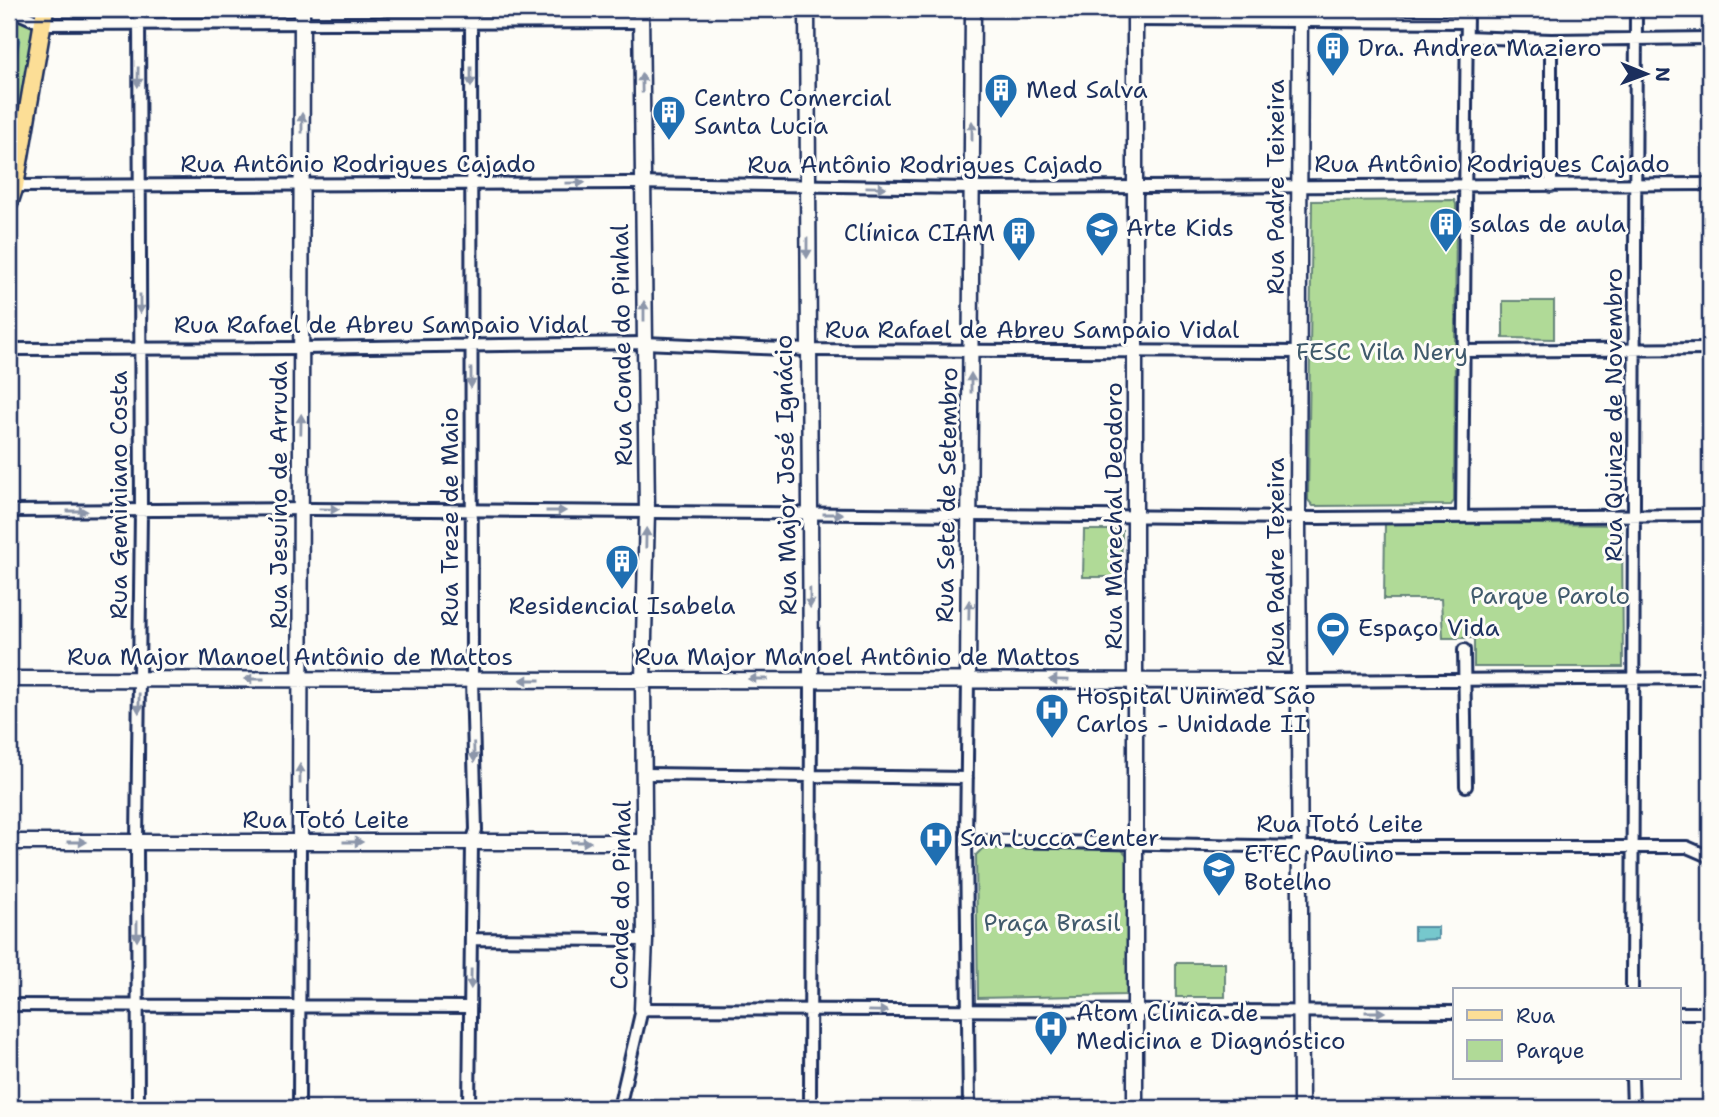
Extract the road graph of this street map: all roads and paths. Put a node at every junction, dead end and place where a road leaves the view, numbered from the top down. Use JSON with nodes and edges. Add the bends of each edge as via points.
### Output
{"nodes":[{"id":1,"x":9,"y":9,"type":"edge"},
{"id":2,"x":139,"y":9,"type":"edge"},
{"id":3,"x":471,"y":9,"type":"edge"},
{"id":4,"x":807,"y":9,"type":"edge"},
{"id":5,"x":973,"y":9,"type":"edge"},
{"id":6,"x":1466,"y":9,"type":"edge"},
{"id":7,"x":1636,"y":9,"type":"edge"},
{"id":8,"x":1135,"y":14,"type":"edge"},
{"id":9,"x":641,"y":15,"type":"edge"},
{"id":10,"x":1300,"y":15,"type":"edge"},
{"id":11,"x":44,"y":16,"type":"edge"},
{"id":12,"x":302,"y":16,"type":"edge"},
{"id":13,"x":1466,"y":22,"type":"junction"},
{"id":14,"x":471,"y":23,"type":"junction"},
{"id":15,"x":139,"y":24,"type":"junction"},
{"id":16,"x":1466,"y":37,"type":"junction"},
{"id":17,"x":1710,"y":38,"type":"edge"},
{"id":18,"x":1636,"y":39,"type":"junction"},
{"id":19,"x":1551,"y":40,"type":"junction"},
{"id":20,"x":643,"y":183,"type":"junction"},
{"id":21,"x":470,"y":184,"type":"junction"},
{"id":22,"x":1710,"y":184,"type":"edge"},
{"id":23,"x":302,"y":185,"type":"junction"},
{"id":24,"x":807,"y":185,"type":"junction"},
{"id":25,"x":1635,"y":185,"type":"junction"},
{"id":26,"x":15,"y":186,"type":"junction"},
{"id":27,"x":139,"y":186,"type":"junction"},
{"id":28,"x":1465,"y":186,"type":"junction"},
{"id":29,"x":1551,"y":186,"type":"junction"},
{"id":30,"x":1136,"y":187,"type":"junction"},
{"id":31,"x":1299,"y":187,"type":"junction"},
{"id":32,"x":972,"y":188,"type":"junction"},
{"id":33,"x":9,"y":204,"type":"edge"},
{"id":34,"x":644,"y":343,"type":"junction"},
{"id":35,"x":471,"y":346,"type":"junction"},
{"id":36,"x":140,"y":348,"type":"junction"},
{"id":37,"x":302,"y":348,"type":"junction"},
{"id":38,"x":9,"y":349,"type":"edge"},
{"id":39,"x":1710,"y":349,"type":"edge"},
{"id":40,"x":808,"y":350,"type":"junction"},
{"id":41,"x":1635,"y":350,"type":"junction"},
{"id":42,"x":1464,"y":351,"type":"junction"},
{"id":43,"x":971,"y":352,"type":"junction"},
{"id":44,"x":1137,"y":352,"type":"junction"},
{"id":45,"x":1299,"y":352,"type":"junction"},
{"id":46,"x":300,"y":509,"type":"junction"},
{"id":47,"x":9,"y":511,"type":"edge"},
{"id":48,"x":141,"y":511,"type":"junction"},
{"id":49,"x":472,"y":511,"type":"junction"},
{"id":50,"x":647,"y":511,"type":"junction"},
{"id":51,"x":809,"y":513,"type":"junction"},
{"id":52,"x":970,"y":514,"type":"junction"},
{"id":53,"x":1635,"y":515,"type":"junction"},
{"id":54,"x":1710,"y":515,"type":"edge"},
{"id":55,"x":1137,"y":516,"type":"junction"},
{"id":56,"x":1462,"y":516,"type":"junction"},
{"id":57,"x":1298,"y":517,"type":"junction"},
{"id":58,"x":1464,"y":650,"type":"dead end"},
{"id":59,"x":139,"y":678,"type":"junction"},
{"id":60,"x":1633,"y":678,"type":"junction"},
{"id":61,"x":1705,"y":678,"type":"dead end"},
{"id":62,"x":9,"y":679,"type":"edge"},
{"id":63,"x":301,"y":679,"type":"junction"},
{"id":64,"x":811,"y":679,"type":"junction"},
{"id":65,"x":968,"y":679,"type":"junction"},
{"id":66,"x":1465,"y":679,"type":"junction"},
{"id":67,"x":472,"y":680,"type":"junction"},
{"id":68,"x":643,"y":680,"type":"junction"},
{"id":69,"x":1136,"y":681,"type":"junction"},
{"id":70,"x":1299,"y":681,"type":"junction"},
{"id":71,"x":645,"y":774,"type":"junction"},
{"id":72,"x":811,"y":775,"type":"junction"},
{"id":73,"x":967,"y":778,"type":"junction"},
{"id":74,"x":1466,"y":786,"type":"dead end"},
{"id":75,"x":966,"y":840,"type":"junction"},
{"id":76,"x":9,"y":842,"type":"edge"},
{"id":77,"x":137,"y":842,"type":"junction"},
{"id":78,"x":300,"y":842,"type":"junction"},
{"id":79,"x":472,"y":842,"type":"junction"},
{"id":80,"x":644,"y":842,"type":"junction"},
{"id":81,"x":1136,"y":845,"type":"junction"},
{"id":82,"x":1300,"y":847,"type":"junction"},
{"id":83,"x":1632,"y":847,"type":"junction"},
{"id":84,"x":1710,"y":857,"type":"edge"},
{"id":85,"x":472,"y":939,"type":"junction"},
{"id":86,"x":645,"y":940,"type":"junction"},
{"id":87,"x":1632,"y":988,"type":"edge"},
{"id":88,"x":9,"y":1005,"type":"edge"},
{"id":89,"x":299,"y":1006,"type":"junction"},
{"id":90,"x":136,"y":1007,"type":"junction"},
{"id":91,"x":470,"y":1007,"type":"junction"},
{"id":92,"x":642,"y":1010,"type":"junction"},
{"id":93,"x":810,"y":1010,"type":"junction"},
{"id":94,"x":969,"y":1011,"type":"junction"},
{"id":95,"x":1301,"y":1011,"type":"junction"},
{"id":96,"x":1135,"y":1012,"type":"junction"},
{"id":97,"x":1453,"y":1012,"type":"edge"},
{"id":98,"x":1680,"y":1013,"type":"edge"},
{"id":99,"x":1710,"y":1013,"type":"edge"},
{"id":100,"x":1632,"y":1078,"type":"edge"},
{"id":101,"x":138,"y":1108,"type":"edge"},
{"id":102,"x":299,"y":1108,"type":"edge"},
{"id":103,"x":469,"y":1108,"type":"edge"},
{"id":104,"x":620,"y":1108,"type":"edge"},
{"id":105,"x":810,"y":1108,"type":"edge"},
{"id":106,"x":969,"y":1108,"type":"edge"},
{"id":107,"x":1135,"y":1108,"type":"edge"},
{"id":108,"x":1301,"y":1108,"type":"edge"},
{"id":109,"x":1633,"y":1108,"type":"edge"}],
"edges":[{"from":1,"to":11,"type":"street"},
{"from":2,"to":15,"type":"street","name":"Rua Geminiano Costa"},
{"from":3,"to":14,"type":"street","name":"Rua Treze de Maio"},
{"from":4,"to":24,"type":"street","name":"Rua Major José Ignácio"},
{"from":32,"to":5,"type":"street","name":"Rua Sete de Setembro","one_way":true},
{"from":6,"to":13,"type":"street"},
{"from":7,"to":18,"type":"street","name":"Rua Quinze de Novembro"},
{"from":8,"to":10,"type":"street"},
{"from":8,"to":30,"type":"street","name":"Rua Marechal Deodoro"},
{"from":9,"to":14,"type":"street"},
{"from":20,"to":9,"type":"street","name":"Rua Conde do Pinhal","one_way":true},
{"from":10,"to":13,"type":"street"},
{"from":10,"to":31,"type":"street","name":"Rua Padre Teixeira"},
{"from":11,"to":15,"type":"street"},
{"from":11,"to":26,"type":"main road"},
{"from":12,"to":14,"type":"street"},
{"from":12,"to":15,"type":"street"},
{"from":23,"to":12,"type":"street","name":"Rua Jesuíno de Arruda","one_way":true},
{"from":13,"to":16,"type":"street"},
{"from":14,"to":21,"type":"street","name":"Rua Treze de Maio","one_way":true},
{"from":15,"to":27,"type":"street","name":"Rua Geminiano Costa","one_way":true},
{"from":16,"to":19,"type":"street"},
{"from":16,"to":28,"type":"street"},
{"from":17,"to":18,"type":"street"},
{"from":18,"to":19,"type":"street"},
{"from":18,"to":25,"type":"street","name":"Rua Quinze de Novembro"},
{"from":19,"to":29,"type":"street"},
{"from":21,"to":20,"type":"street","name":"Rua Antônio Rodrigues Cajado","one_way":true},
{"from":20,"to":24,"type":"street","name":"Rua Antônio Rodrigues Cajado"},
{"from":34,"to":20,"type":"street","name":"Rua Conde do Pinhal","one_way":true},
{"from":21,"to":23,"type":"street","name":"Rua Antônio Rodrigues Cajado"},
{"from":21,"to":35,"type":"street","name":"Rua Treze de Maio"},
{"from":22,"to":25,"type":"street","name":"Rua Antônio Rodrigues Cajado"},
{"from":23,"to":27,"type":"street","name":"Rua Antônio Rodrigues Cajado"},
{"from":23,"to":37,"type":"street","name":"Rua Jesuíno de Arruda"},
{"from":24,"to":32,"type":"street","name":"Rua Antônio Rodrigues Cajado","one_way":true},
{"from":24,"to":40,"type":"street","name":"Rua Major José Ignácio","one_way":true},
{"from":25,"to":29,"type":"street","name":"Rua Antônio Rodrigues Cajado"},
{"from":25,"to":41,"type":"street","name":"Rua Quinze de Novembro"},
{"from":26,"to":27,"type":"street","name":"Rua Antônio Rodrigues Cajado"},
{"from":26,"to":33,"type":"main road"},
{"from":27,"to":36,"type":"street","name":"Rua Geminiano Costa","one_way":true},
{"from":28,"to":29,"type":"street","name":"Rua Antônio Rodrigues Cajado"},
{"from":28,"to":31,"type":"street","name":"Rua Antônio Rodrigues Cajado"},
{"from":28,"to":42,"type":"street"},
{"from":30,"to":31,"type":"street","name":"Rua Antônio Rodrigues Cajado"},
{"from":30,"to":32,"type":"street","name":"Rua Antônio Rodrigues Cajado"},
{"from":30,"to":44,"type":"street","name":"Rua Marechal Deodoro"},
{"from":31,"to":45,"type":"street","name":"Rua Padre Teixeira"},
{"from":32,"to":43,"type":"street","name":"Rua Sete de Setembro"},
{"from":34,"to":35,"type":"street","name":"Rua Rafael de Abreu Sampaio Vidal"},
{"from":34,"to":40,"type":"street","name":"Rua Rafael de Abreu Sampaio Vidal"},
{"from":34,"to":50,"type":"street","name":"Rua Conde do Pinhal"},
{"from":35,"to":37,"type":"street","name":"Rua Rafael de Abreu Sampaio Vidal"},
{"from":35,"to":49,"type":"street","name":"Rua Treze de Maio","one_way":true},
{"from":36,"to":37,"type":"street","name":"Rua Rafael de Abreu Sampaio Vidal"},
{"from":36,"to":38,"type":"street","name":"Rua Rafael de Abreu Sampaio Vidal"},
{"from":36,"to":48,"type":"street","name":"Rua Geminiano Costa"},
{"from":46,"to":37,"type":"street","name":"Rua Jesuíno de Arruda","one_way":true},
{"from":39,"to":41,"type":"street"},
{"from":40,"to":43,"type":"street","name":"Rua Rafael de Abreu Sampaio Vidal"},
{"from":40,"to":51,"type":"street","name":"Rua Major José Ignácio"},
{"from":41,"to":42,"type":"street"},
{"from":41,"to":53,"type":"street","name":"Rua Quinze de Novembro"},
{"from":42,"to":56,"type":"street"},
{"from":43,"to":44,"type":"street","name":"Rua Rafael de Abreu Sampaio Vidal"},
{"from":52,"to":43,"type":"street","name":"Rua Sete de Setembro","one_way":true},
{"from":44,"to":45,"type":"street","name":"Rua Rafael de Abreu Sampaio Vidal"},
{"from":44,"to":55,"type":"street","name":"Rua Marechal Deodoro"},
{"from":45,"to":57,"type":"street","name":"Rua Padre Texeira"},
{"from":46,"to":48,"type":"street"},
{"from":46,"to":49,"type":"street","one_way":true},
{"from":46,"to":63,"type":"street","name":"Rua Jesuíno de Arruda"},
{"from":47,"to":48,"type":"street","one_way":true},
{"from":48,"to":59,"type":"street","name":"Rua Geminiano Costa"},
{"from":49,"to":50,"type":"street","one_way":true},
{"from":49,"to":67,"type":"street","name":"Rua Treze de Maio"},
{"from":50,"to":51,"type":"street"},
{"from":68,"to":50,"type":"street","name":"Rua Conde do Pinhal","one_way":true},
{"from":51,"to":52,"type":"street","one_way":true},
{"from":51,"to":64,"type":"street","name":"Rua Major José Ignácio","one_way":true},
{"from":52,"to":55,"type":"street"},
{"from":65,"to":52,"type":"street","name":"Rua Sete de Setembro","one_way":true},
{"from":53,"to":54,"type":"street"},
{"from":53,"to":56,"type":"street"},
{"from":53,"to":60,"type":"street","name":"Rua Quinze de Novembro"},
{"from":55,"to":57,"type":"street"},
{"from":55,"to":69,"type":"street","name":"Rua Marechal Deodoro"},
{"from":56,"to":57,"type":"street"},
{"from":57,"to":70,"type":"street","name":"Rua Padre Texeira"},
{"from":58,"to":66,"type":"street"},
{"from":59,"to":62,"type":"street","name":"Rua Major Manoel Antônio de Mattos"},
{"from":63,"to":59,"type":"street","name":"Rua Major Manoel Antônio de Mattos","one_way":true},
{"from":59,"to":77,"type":"street","name":"Rua Geminiano Costa","one_way":true},
{"from":60,"to":61,"type":"street","name":"Rua Major Manoel Antônio de Mattos"},
{"from":60,"to":66,"type":"street","name":"Rua Major Manoel Antônio de Mattos"},
{"from":60,"to":83,"type":"street","name":"Rua Quinze de Novembro"},
{"from":63,"to":67,"type":"street","name":"Rua Major Manoel Antônio de Mattos"},
{"from":78,"to":63,"type":"street","name":"Rua Jesuíno de Arruda","one_way":true},
{"from":64,"to":65,"type":"street","name":"Rua Major Manoel Antônio de Mattos"},
{"from":64,"to":68,"type":"street","name":"Rua Major Manoel Antônio de Mattos","one_way":true},
{"from":64,"to":72,"type":"street","name":"Rua Major José Ignácio"},
{"from":69,"to":65,"type":"street","name":"Rua Major Manoel Antônio de Mattos","one_way":true},
{"from":65,"to":73,"type":"street","name":"Rua Sete de Setembro"},
{"from":66,"to":70,"type":"street","name":"Rua Major Manoel Antônio de Mattos"},
{"from":66,"to":74,"type":"street"},
{"from":68,"to":67,"type":"street","name":"Rua Major Manoel Antônio de Mattos","one_way":true},
{"from":67,"to":79,"type":"street","name":"Rua Treze de Maio","one_way":true,"via":[[476,830]]},
{"from":68,"to":71,"type":"street","name":"Conde do Pinhal"},
{"from":69,"to":70,"type":"street","name":"Rua Major Manoel Antônio de Mattos"},
{"from":69,"to":81,"type":"street","name":"Rua Marechal Deodoro"},
{"from":70,"to":82,"type":"street","name":"Rua Padre Texeira"},
{"from":71,"to":72,"type":"street"},
{"from":71,"to":80,"type":"street","name":"Conde do Pinhal"},
{"from":72,"to":73,"type":"street"},
{"from":72,"to":93,"type":"street","name":"Rua Major José Ignácio"},
{"from":73,"to":75,"type":"street","name":"Rua Sete de Setembro"},
{"from":75,"to":81,"type":"street","name":"Rua Totó Leite"},
{"from":75,"to":94,"type":"street","name":"Rua Sete de Setembro"},
{"from":76,"to":77,"type":"street","name":"Rua Totó Leite","one_way":true},
{"from":77,"to":78,"type":"street","name":"Rua Totó Leite"},
{"from":77,"to":90,"type":"street","name":"Rua Geminiano Costa","one_way":true},
{"from":78,"to":79,"type":"street","name":"Rua Totó Leite","one_way":true},
{"from":78,"to":89,"type":"street","name":"Rua Jesuíno de Arruda"},
{"from":79,"to":80,"type":"street","name":"Rua Totó Leite","one_way":true},
{"from":79,"to":85,"type":"street","name":"Rua Treze de Maio"},
{"from":80,"to":86,"type":"street","name":"Conde do Pinhal"},
{"from":81,"to":82,"type":"street","name":"Rua Totó Leite"},
{"from":81,"to":96,"type":"street","name":"Rua Marechal Deodoro"},
{"from":82,"to":83,"type":"street","name":"Rua Totó Leite"},
{"from":82,"to":95,"type":"street","name":"Rua Padre Texeira"},
{"from":83,"to":84,"type":"street","name":"Rua Totó Leite","via":[[1687,847]]},
{"from":83,"to":87,"type":"street","name":"Rua Quinze de Novembro"},
{"from":85,"to":86,"type":"street"},
{"from":85,"to":91,"type":"street","name":"Rua Treze de Maio","one_way":true},
{"from":86,"to":92,"type":"street","name":"Conde do Pinhal"},
{"from":88,"to":90,"type":"street"},
{"from":89,"to":90,"type":"street"},
{"from":89,"to":91,"type":"street"},
{"from":89,"to":102,"type":"street","name":"Rua Jesuíno de Arruda"},
{"from":90,"to":101,"type":"street","name":"Rua Geminiano Costa"},
{"from":91,"to":103,"type":"street","name":"Rua Treze de Maio"},
{"from":92,"to":93,"type":"street"},
{"from":92,"to":104,"type":"street","name":"Conde do Pinhal"},
{"from":93,"to":94,"type":"street","one_way":true},
{"from":93,"to":105,"type":"street","name":"Rua Major José Ignácio"},
{"from":94,"to":96,"type":"street"},
{"from":94,"to":106,"type":"street","name":"Rua Sete de Setembro"},
{"from":95,"to":96,"type":"street"},
{"from":95,"to":97,"type":"street","one_way":true},
{"from":95,"to":108,"type":"street","name":"Rua Padre Texeira"},
{"from":96,"to":107,"type":"street","name":"Rua Marechal Deodoro"},
{"from":98,"to":99,"type":"street"},
{"from":100,"to":109,"type":"street"}]}
